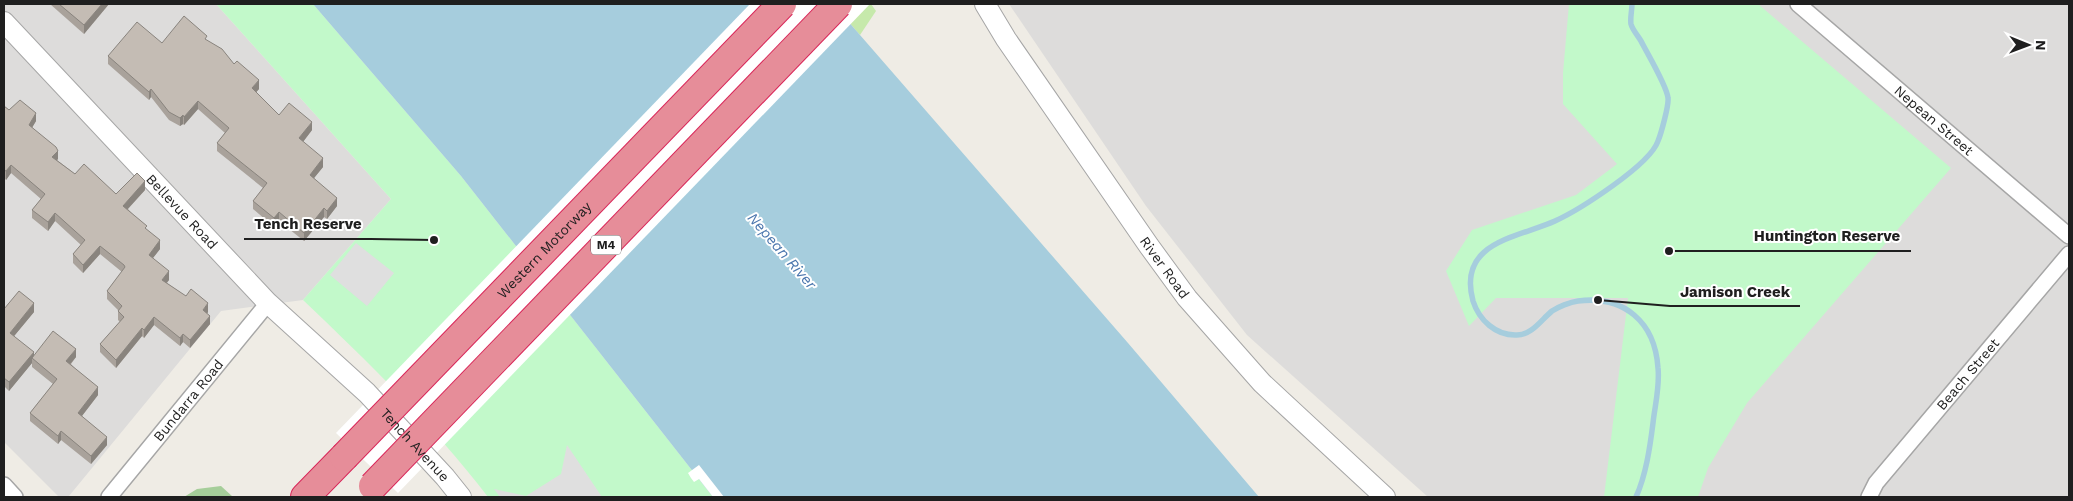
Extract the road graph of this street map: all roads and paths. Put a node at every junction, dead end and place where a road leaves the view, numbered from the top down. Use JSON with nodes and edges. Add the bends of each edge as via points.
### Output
{"nodes":[{"id":1,"x":782,"y":4,"type":"edge"},
{"id":2,"x":838,"y":4,"type":"edge"},
{"id":3,"x":985,"y":4,"type":"edge"},
{"id":4,"x":1798,"y":4,"type":"edge"},
{"id":5,"x":4,"y":22,"type":"edge"},
{"id":6,"x":2069,"y":236,"type":"edge"},
{"id":7,"x":2069,"y":254,"type":"edge"},
{"id":8,"x":268,"y":303,"type":"junction"},
{"id":9,"x":366,"y":393,"type":"joint"},
{"id":10,"x":4,"y":486,"type":"edge"},
{"id":11,"x":368,"y":492,"type":"edge"},
{"id":12,"x":15,"y":497,"type":"edge"},
{"id":13,"x":109,"y":497,"type":"edge"},
{"id":14,"x":305,"y":497,"type":"edge"},
{"id":15,"x":461,"y":497,"type":"edge"},
{"id":16,"x":1385,"y":497,"type":"edge"},
{"id":17,"x":1869,"y":497,"type":"edge"}],
"edges":[{"from":1,"to":14,"type":"highway","name":"Western Motorway","bridge":true},
{"from":2,"to":11,"type":"highway","number":"M4","bridge":true},
{"from":3,"to":16,"type":"street","name":"River Road","via":[[1006,39],[1187,298],[1262,383]]},
{"from":4,"to":6,"type":"street","name":"Nepean Street"},
{"from":5,"to":8,"type":"street","name":"Bellevue Road"},
{"from":7,"to":17,"type":"street","name":"Beach Street","via":[[1876,483]]},
{"from":8,"to":9,"type":"street","name":"Bellevue Road"},
{"from":8,"to":13,"type":"street","name":"Bundarra Road"},
{"from":9,"to":15,"type":"street","name":"Tench Avenue"},
{"from":10,"to":12,"type":"street"}]}
